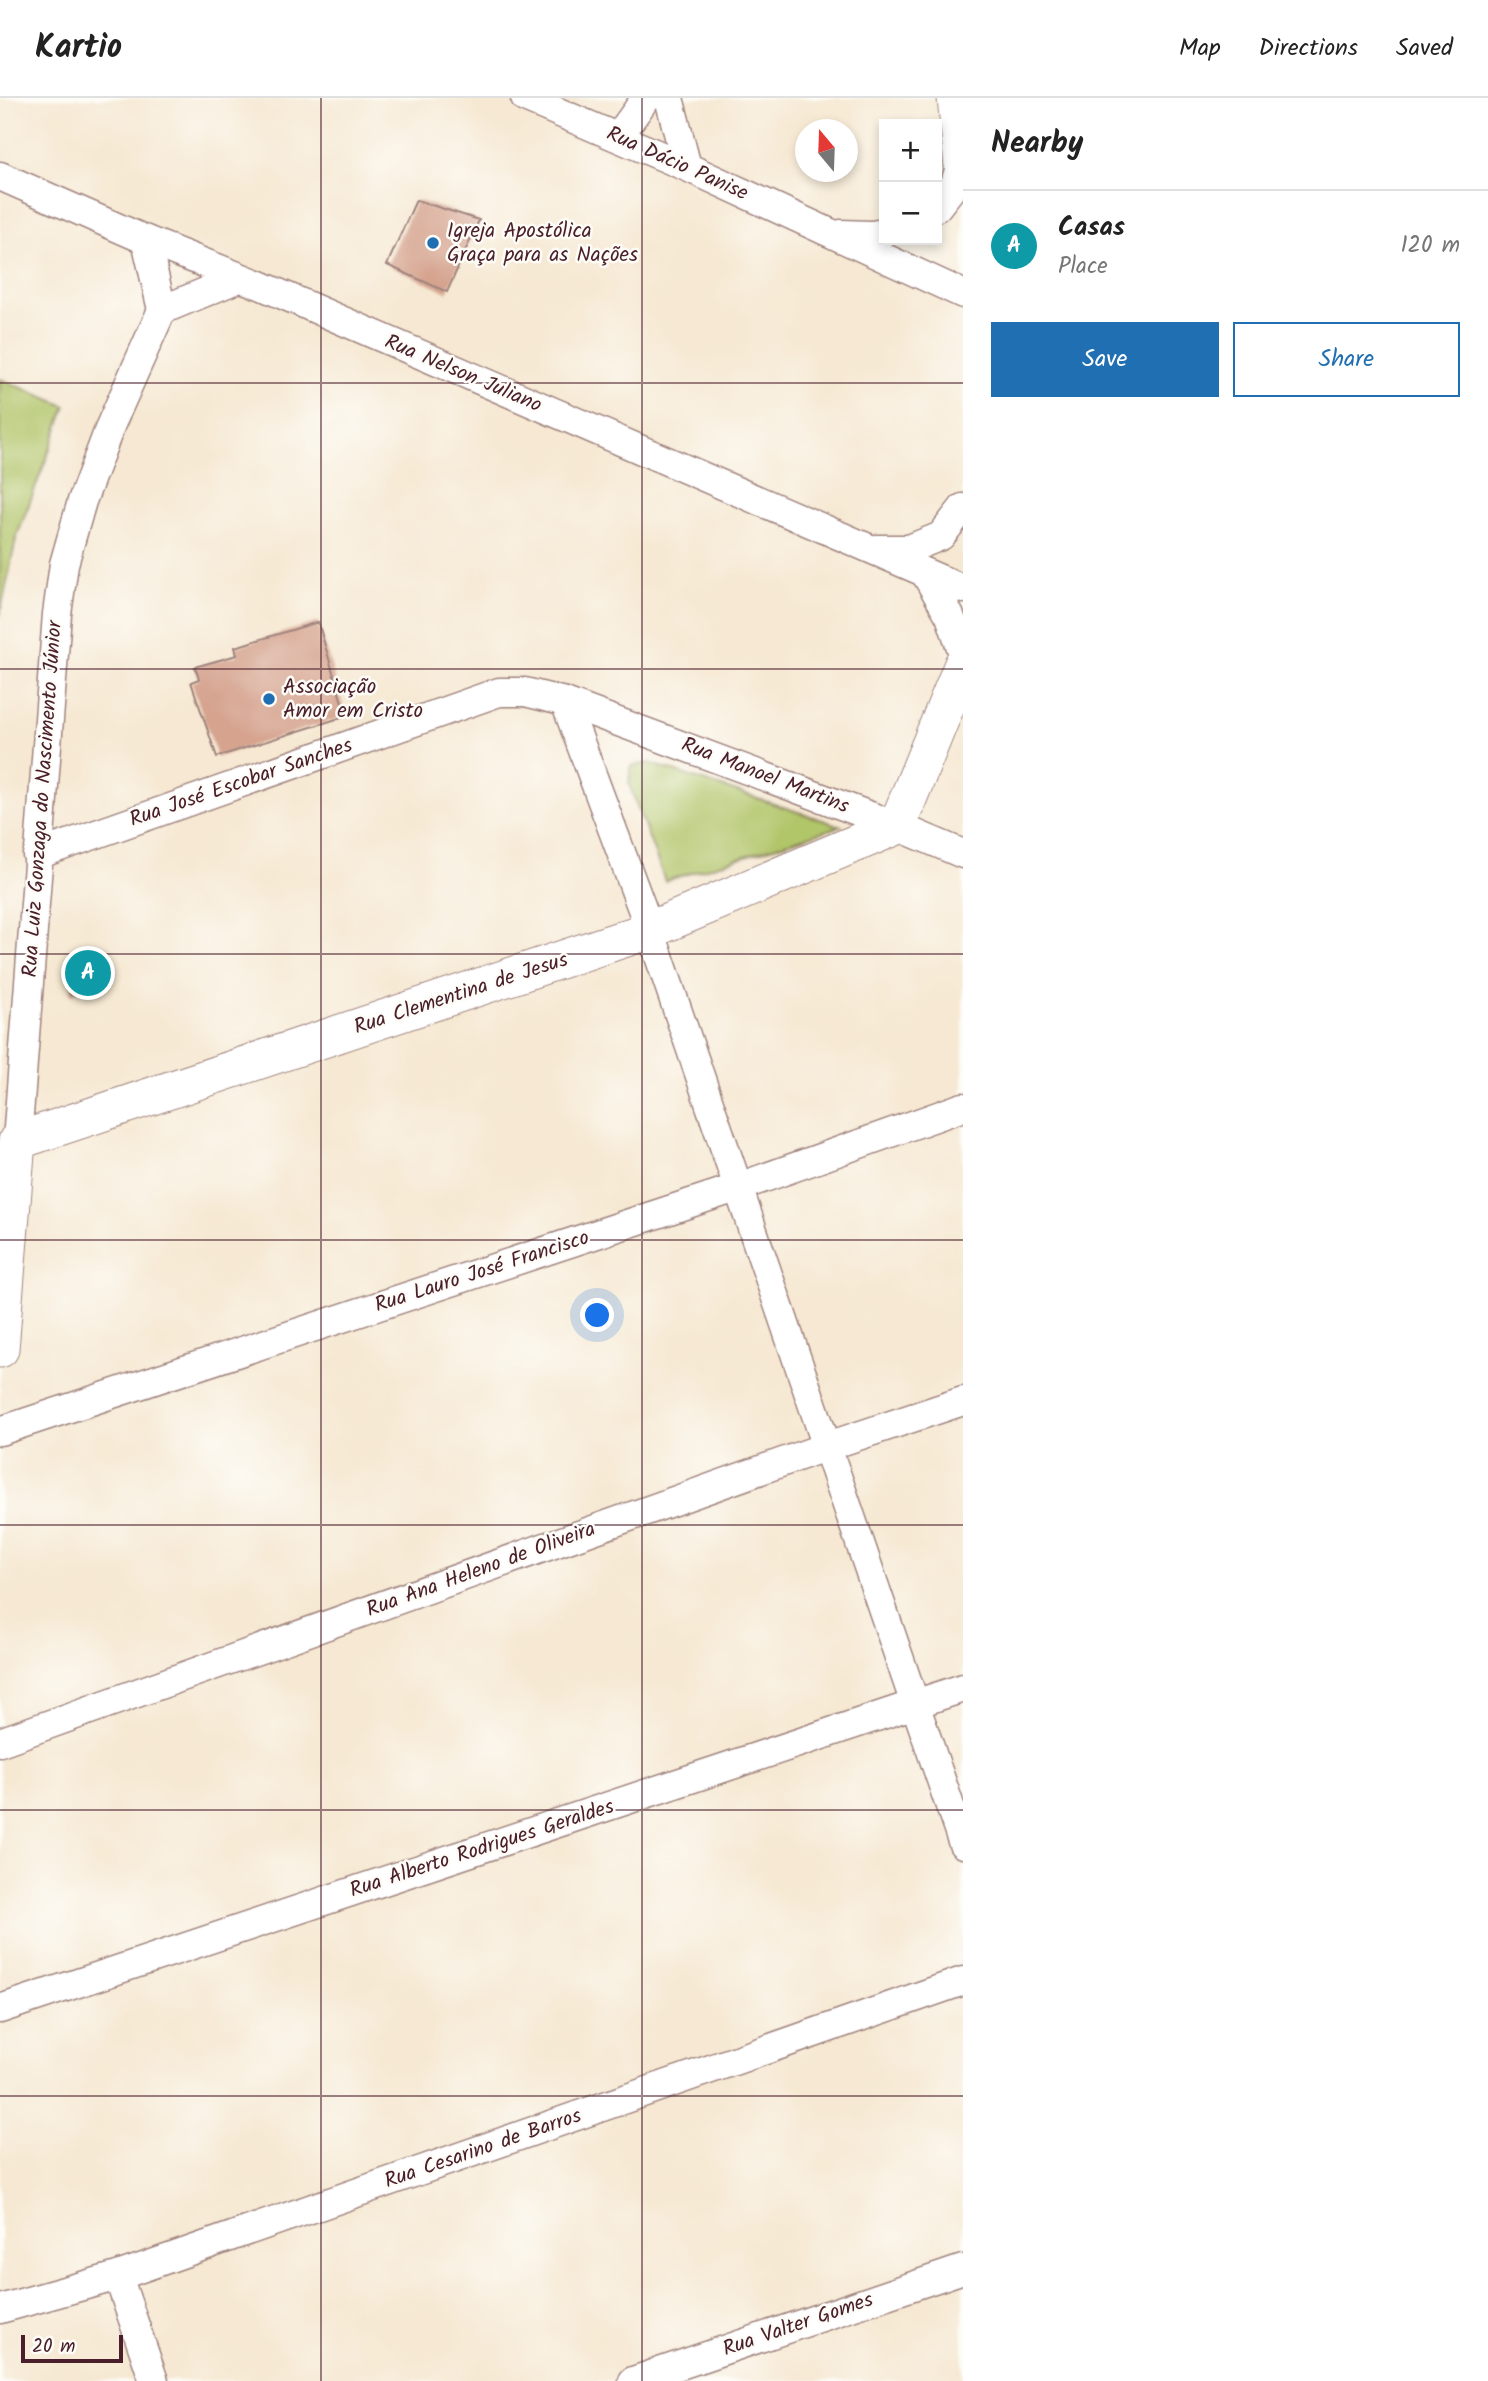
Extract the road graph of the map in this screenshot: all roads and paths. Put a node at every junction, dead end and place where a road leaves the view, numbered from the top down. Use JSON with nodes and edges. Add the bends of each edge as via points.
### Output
{"nodes":[{"id":1,"x":525,"y":98,"type":"edge"},
{"id":2,"x":646,"y":98,"type":"edge"},
{"id":3,"x":669,"y":98,"type":"edge"},
{"id":4,"x":956,"y":98,"type":"edge"},
{"id":5,"x":618,"y":137,"type":"junction"},
{"id":6,"x":962,"y":159,"type":"edge"},
{"id":7,"x":963,"y":165,"type":"edge"},
{"id":8,"x":687,"y":167,"type":"junction"},
{"id":9,"x":0,"y":176,"type":"edge"},
{"id":10,"x":942,"y":201,"type":"edge"},
{"id":11,"x":828,"y":233,"type":"junction"},
{"id":12,"x":879,"y":234,"type":"edge"},
{"id":13,"x":146,"y":240,"type":"junction"},
{"id":14,"x":239,"y":278,"type":"junction"},
{"id":15,"x":963,"y":294,"type":"edge"},
{"id":16,"x":162,"y":310,"type":"junction"},
{"id":17,"x":963,"y":508,"type":"edge"},
{"id":18,"x":871,"y":549,"type":"junction"},
{"id":19,"x":925,"y":573,"type":"junction"},
{"id":20,"x":963,"y":589,"type":"edge"},
{"id":21,"x":963,"y":653,"type":"edge"},
{"id":22,"x":963,"y":664,"type":"edge"},
{"id":23,"x":565,"y":702,"type":"junction"},
{"id":24,"x":897,"y":826,"type":"junction"},
{"id":25,"x":963,"y":854,"type":"edge"},
{"id":26,"x":37,"y":855,"type":"junction"},
{"id":27,"x":649,"y":930,"type":"junction"},
{"id":28,"x":963,"y":1107,"type":"edge"},
{"id":29,"x":17,"y":1141,"type":"junction"},
{"id":30,"x":736,"y":1188,"type":"junction"},
{"id":31,"x":0,"y":1349,"type":"edge"},
{"id":32,"x":963,"y":1401,"type":"edge"},
{"id":33,"x":0,"y":1431,"type":"edge"},
{"id":34,"x":825,"y":1447,"type":"junction"},
{"id":35,"x":963,"y":1688,"type":"edge"},
{"id":36,"x":915,"y":1705,"type":"junction"},
{"id":37,"x":0,"y":1742,"type":"edge"},
{"id":38,"x":963,"y":1844,"type":"edge"},
{"id":39,"x":963,"y":1981,"type":"edge"},
{"id":40,"x":0,"y":2009,"type":"edge"},
{"id":41,"x":963,"y":2269,"type":"edge"},
{"id":42,"x":118,"y":2276,"type":"junction"},
{"id":43,"x":0,"y":2309,"type":"edge"},
{"id":44,"x":154,"y":2381,"type":"edge"},
{"id":45,"x":633,"y":2381,"type":"edge"}],
"edges":[{"from":1,"to":5,"type":"street","name":"Rua Dácio Panise"},
{"from":2,"to":5,"type":"street"},
{"from":3,"to":8,"type":"street"},
{"from":4,"to":6,"type":"street"},
{"from":5,"to":8,"type":"street","name":"Rua Dácio Panise"},
{"from":6,"to":7,"type":"street"},
{"from":6,"to":10,"type":"street","via":[[955,184]]},
{"from":8,"to":11,"type":"street","name":"Rua Dácio Panise"},
{"from":9,"to":13,"type":"street","name":"Rua Nelson Juliano"},
{"from":11,"to":12,"type":"street","name":"Rua Dácio Panise"},
{"from":11,"to":15,"type":"street","name":"Rua Dácio Panise"},
{"from":13,"to":14,"type":"street","name":"Rua Nelson Juliano"},
{"from":13,"to":16,"type":"street"},
{"from":14,"to":16,"type":"street"},
{"from":14,"to":18,"type":"street","name":"Rua Nelson Juliano"},
{"from":16,"to":26,"type":"street","name":"Rua Luiz Gonzaga do Nascimento Júnior","via":[[111,424],[64,564]]},
{"from":17,"to":18,"type":"street","via":[[942,536],[909,550]]},
{"from":18,"to":19,"type":"street","name":"Rua Nelson Juliano"},
{"from":19,"to":20,"type":"street","name":"Rua Nelson Juliano"},
{"from":19,"to":21,"type":"street","via":[[950,616]]},
{"from":22,"to":24,"type":"street"},
{"from":23,"to":24,"type":"street","name":"Rua Manoel Martins"},
{"from":23,"to":26,"type":"street","name":"Rua José Escobar Sanches","via":[[525,692],[499,692]]},
{"from":23,"to":27,"type":"street"},
{"from":24,"to":25,"type":"street","name":"Rua Manoel Martins"},
{"from":24,"to":27,"type":"street","name":"Rua Clementina de Jesus"},
{"from":26,"to":29,"type":"street","name":"Rua Luiz Gonzaga do Nascimento Júnior"},
{"from":27,"to":29,"type":"street","name":"Rua Clementina de Jesus"},
{"from":27,"to":30,"type":"street"},
{"from":28,"to":30,"type":"street","name":"Rua Lauro José Francisco"},
{"from":29,"to":31,"type":"street","name":"Rua Luiz Gonzaga do Nascimento Júnior"},
{"from":30,"to":33,"type":"street","name":"Rua Lauro José Francisco"},
{"from":30,"to":34,"type":"street"},
{"from":32,"to":34,"type":"street","name":"Rua Ana Heleno de Oliveira"},
{"from":34,"to":36,"type":"street"},
{"from":34,"to":37,"type":"street","name":"Rua Ana Heleno de Oliveira"},
{"from":35,"to":36,"type":"street","name":"Rua Alberto Rodrigues Geraldes"},
{"from":36,"to":38,"type":"street"},
{"from":36,"to":40,"type":"street","name":"Rua Alberto Rodrigues Geraldes"},
{"from":39,"to":42,"type":"street","name":"Rua Cesarino de Barros"},
{"from":41,"to":45,"type":"street","name":"Rua Valter Gomes"},
{"from":42,"to":43,"type":"street","name":"Rua Cesarino de Barros"},
{"from":42,"to":44,"type":"street"}]}
